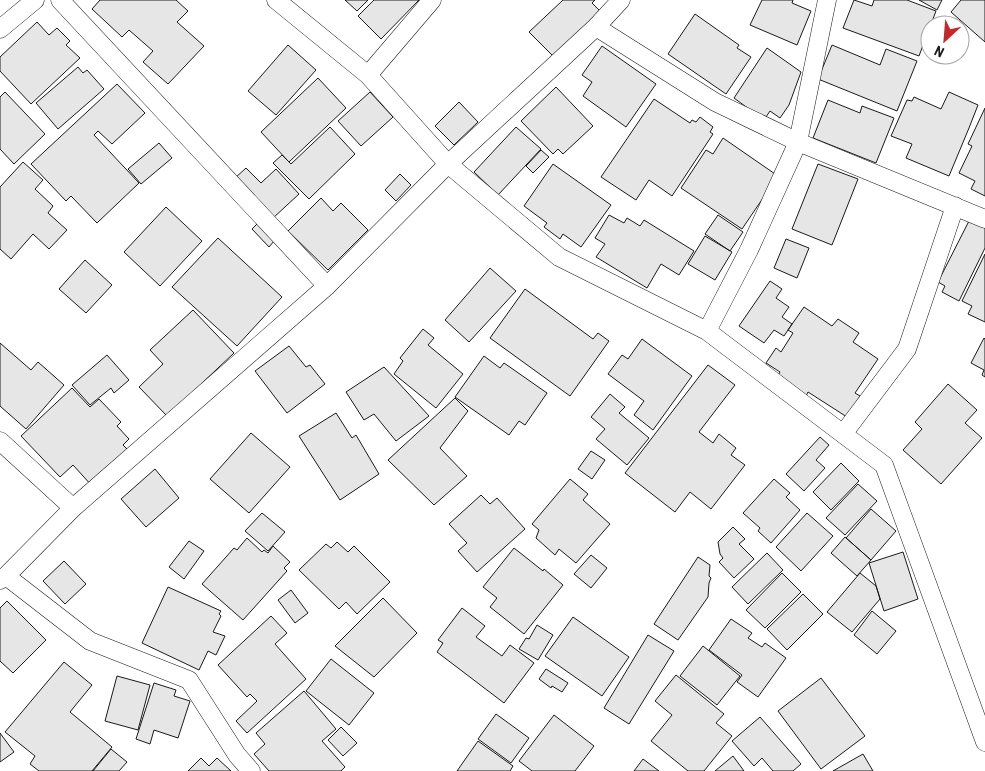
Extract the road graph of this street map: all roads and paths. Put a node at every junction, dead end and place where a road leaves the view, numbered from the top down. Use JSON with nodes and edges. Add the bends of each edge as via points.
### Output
{"nodes":[{"id":1,"x":35,"y":0,"type":"edge"},
{"id":2,"x":60,"y":0,"type":"edge"},
{"id":3,"x":276,"y":0,"type":"edge"},
{"id":4,"x":432,"y":0,"type":"edge"},
{"id":5,"x":620,"y":0,"type":"edge"},
{"id":6,"x":827,"y":0,"type":"edge"},
{"id":7,"x":596,"y":27,"type":"junction"},
{"id":8,"x":0,"y":29,"type":"edge"},
{"id":9,"x":368,"y":75,"type":"junction"},
{"id":10,"x":798,"y":142,"type":"junction"},
{"id":11,"x":448,"y":164,"type":"junction"},
{"id":12,"x":955,"y":206,"type":"junction"},
{"id":13,"x":985,"y":219,"type":"edge"},
{"id":14,"x":327,"y":286,"type":"junction"},
{"id":15,"x":707,"y":331,"type":"junction"},
{"id":16,"x":843,"y":434,"type":"junction"},
{"id":17,"x":0,"y":441,"type":"edge"},
{"id":18,"x":73,"y":508,"type":"junction"},
{"id":19,"x":3,"y":578,"type":"edge"},
{"id":20,"x":985,"y":742,"type":"edge"},
{"id":21,"x":251,"y":771,"type":"edge"}],
"edges":[{"from":1,"to":8,"type":"lane"},
{"from":2,"to":14,"type":"lane"},
{"from":3,"to":9,"type":"lane"},
{"from":4,"to":9,"type":"lane"},
{"from":5,"to":7,"type":"lane"},
{"from":6,"to":10,"type":"lane"},
{"from":7,"to":10,"type":"lane","via":[[715,102]]},
{"from":7,"to":11,"type":"lane"},
{"from":9,"to":11,"type":"lane"},
{"from":10,"to":12,"type":"lane"},
{"from":10,"to":15,"type":"lane","via":[[749,250]]},
{"from":11,"to":14,"type":"lane"},
{"from":11,"to":15,"type":"lane","via":[[559,257]]},
{"from":12,"to":13,"type":"lane"},
{"from":12,"to":16,"type":"lane","via":[[907,349]]},
{"from":14,"to":18,"type":"lane"},
{"from":15,"to":16,"type":"lane"},
{"from":16,"to":20,"type":"lane","via":[[884,466]]},
{"from":17,"to":18,"type":"lane"},
{"from":18,"to":19,"type":"lane"},
{"from":19,"to":21,"type":"lane","via":[[90,641],[189,680],[237,755]]}]}
